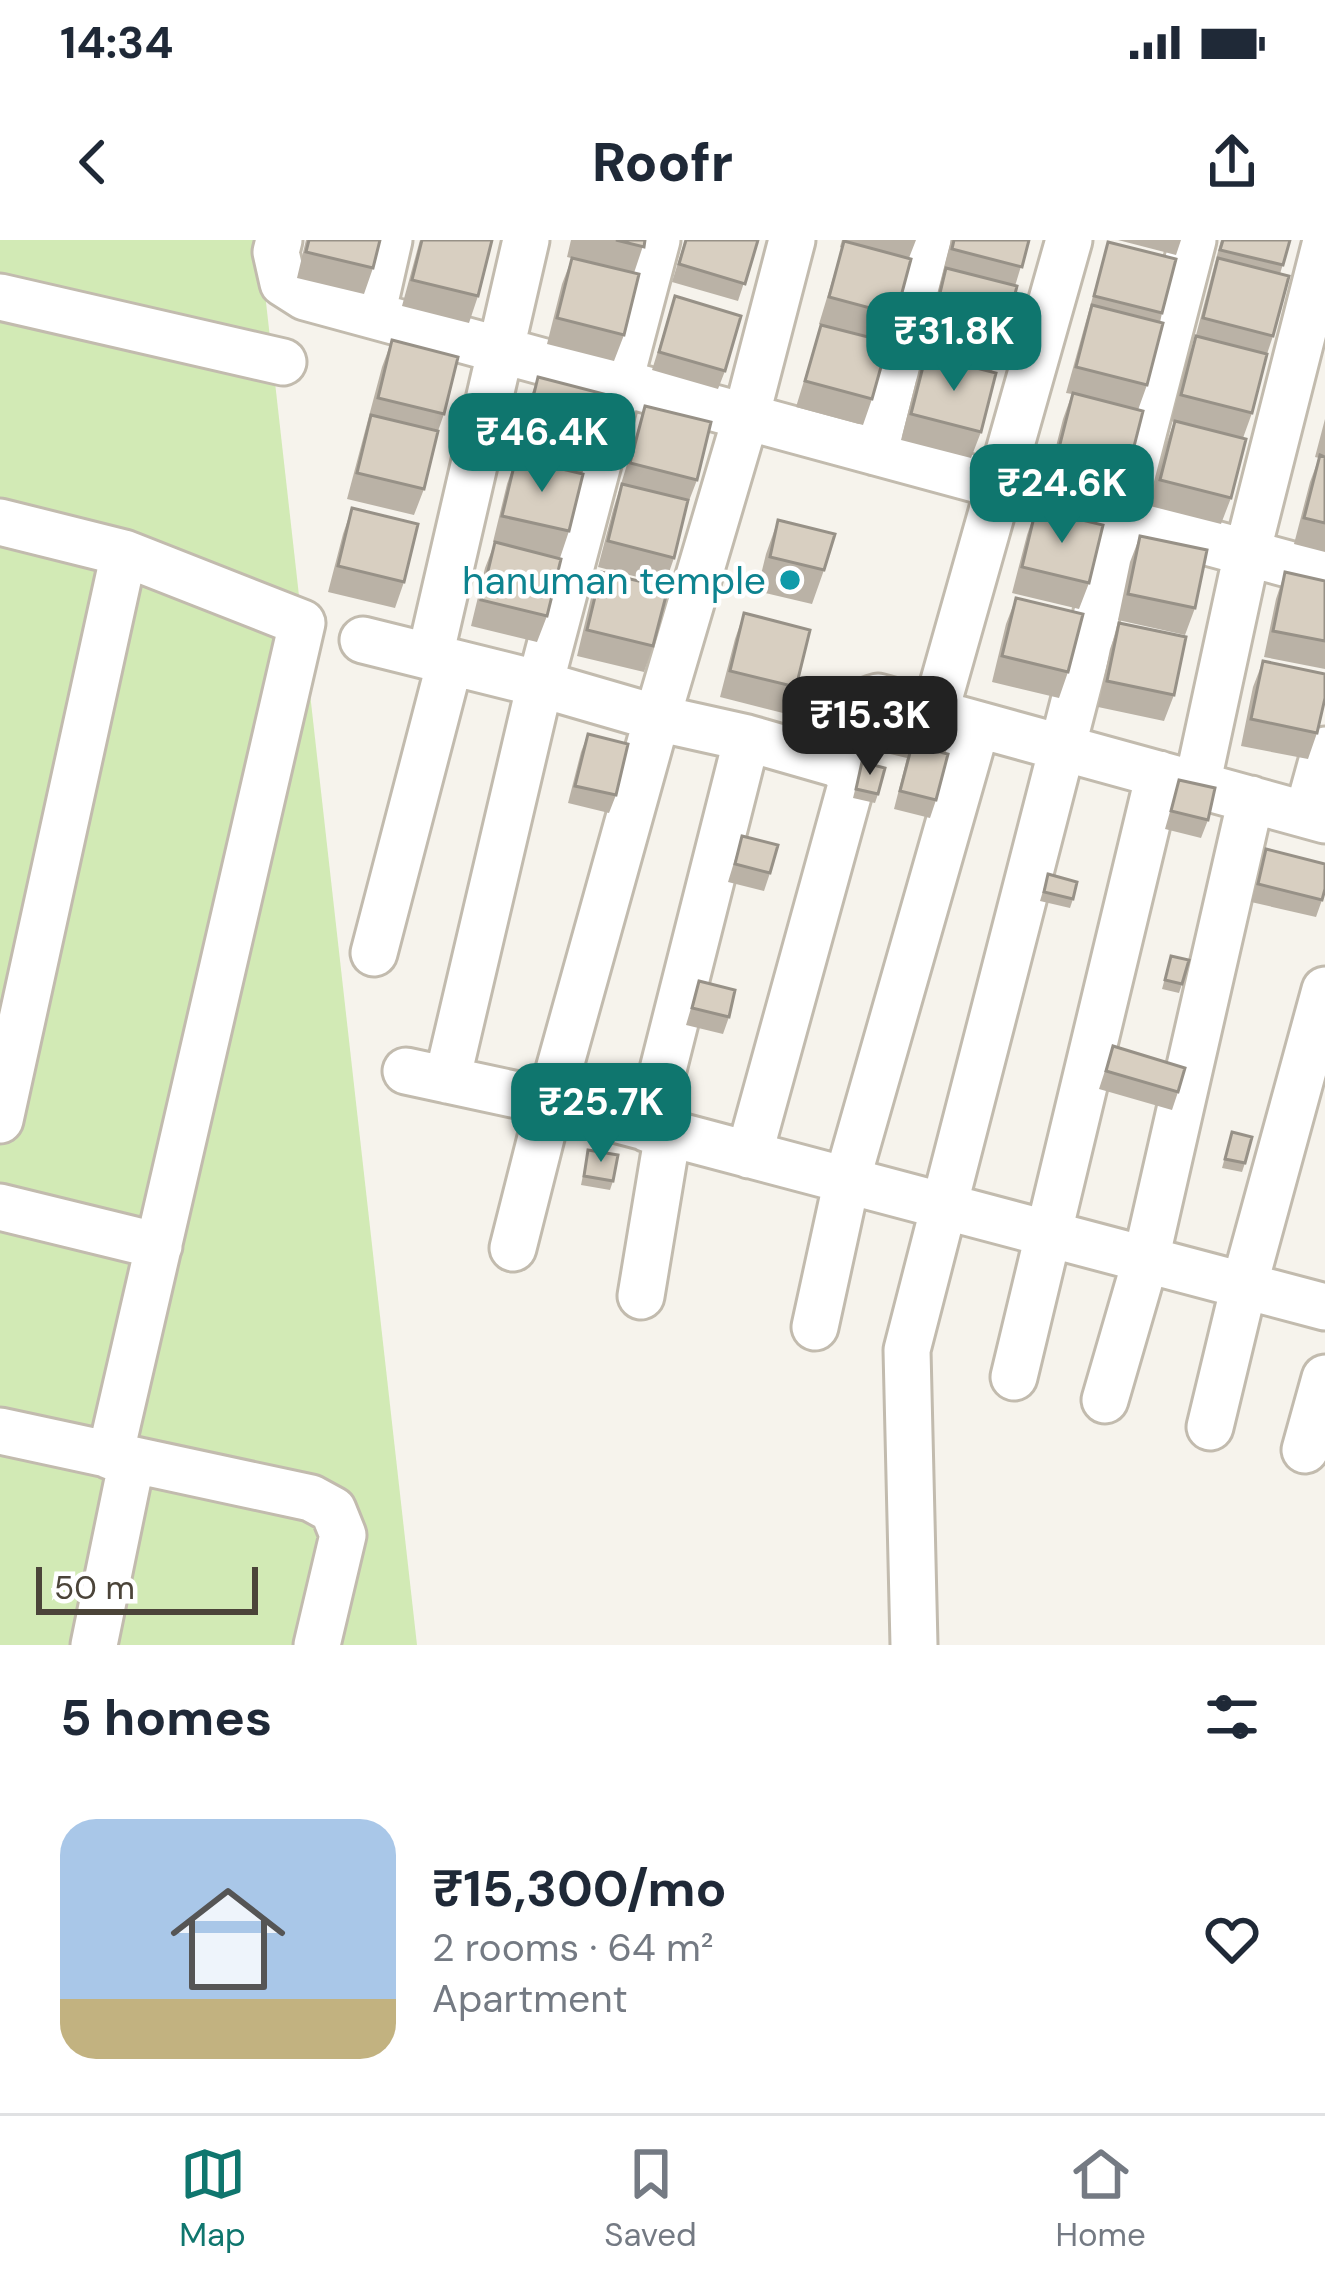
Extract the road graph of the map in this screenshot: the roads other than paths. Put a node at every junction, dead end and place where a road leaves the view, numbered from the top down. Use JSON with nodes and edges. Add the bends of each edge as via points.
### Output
{"nodes":[{"id":1,"x":279,"y":240,"type":"edge"},
{"id":2,"x":389,"y":240,"type":"edge"},
{"id":3,"x":526,"y":240,"type":"edge"},
{"id":4,"x":658,"y":240,"type":"edge"},
{"id":5,"x":792,"y":240,"type":"edge"},
{"id":6,"x":928,"y":240,"type":"edge"},
{"id":7,"x":1069,"y":240,"type":"edge"},
{"id":8,"x":1192,"y":240,"type":"edge"},
{"id":9,"x":1325,"y":245,"type":"edge"},
{"id":10,"x":0,"y":297,"type":"edge"},
{"id":11,"x":372,"y":315,"type":"junction"},
{"id":12,"x":497,"y":349,"type":"junction"},
{"id":13,"x":283,"y":362,"type":"dead end"},
{"id":14,"x":621,"y":383,"type":"junction"},
{"id":15,"x":746,"y":417,"type":"junction"},
{"id":16,"x":875,"y":452,"type":"junction"},
{"id":17,"x":1001,"y":486,"type":"junction"},
{"id":18,"x":1120,"y":519,"type":"junction"},
{"id":19,"x":0,"y":522,"type":"edge"},
{"id":20,"x":124,"y":553,"type":"junction"},
{"id":21,"x":1247,"y":553,"type":"junction"},
{"id":22,"x":1325,"y":574,"type":"edge"},
{"id":23,"x":363,"y":640,"type":"dead end"},
{"id":24,"x":440,"y":659,"type":"junction"},
{"id":25,"x":540,"y":684,"type":"junction"},
{"id":26,"x":656,"y":718,"type":"junction"},
{"id":27,"x":956,"y":719,"type":"junction"},
{"id":28,"x":747,"y":738,"type":"junction"},
{"id":29,"x":1063,"y":748,"type":"junction"},
{"id":30,"x":1325,"y":750,"type":"edge"},
{"id":31,"x":837,"y":764,"type":"junction"},
{"id":32,"x":1178,"y":779,"type":"junction"},
{"id":33,"x":1251,"y":800,"type":"junction"},
{"id":34,"x":1316,"y":817,"type":"edge"},
{"id":35,"x":374,"y":953,"type":"dead end"},
{"id":36,"x":1325,"y":990,"type":"edge"},
{"id":37,"x":550,"y":1102,"type":"junction"},
{"id":38,"x":0,"y":1120,"type":"edge"},
{"id":39,"x":658,"y":1131,"type":"junction"},
{"id":40,"x":749,"y":1155,"type":"junction"},
{"id":41,"x":847,"y":1180,"type":"junction"},
{"id":42,"x":944,"y":1206,"type":"junction"},
{"id":43,"x":0,"y":1207,"type":"edge"},
{"id":44,"x":1047,"y":1233,"type":"junction"},
{"id":45,"x":159,"y":1246,"type":"junction"},
{"id":46,"x":513,"y":1249,"type":"dead end"},
{"id":47,"x":1145,"y":1259,"type":"junction"},
{"id":48,"x":1244,"y":1286,"type":"junction"},
{"id":49,"x":641,"y":1296,"type":"dead end"},
{"id":50,"x":1325,"y":1307,"type":"edge"},
{"id":51,"x":814,"y":1327,"type":"dead end"},
{"id":52,"x":1014,"y":1377,"type":"dead end"},
{"id":53,"x":1325,"y":1378,"type":"edge"},
{"id":54,"x":1105,"y":1400,"type":"dead end"},
{"id":55,"x":1210,"y":1426,"type":"dead end"},
{"id":56,"x":0,"y":1431,"type":"edge"},
{"id":57,"x":1305,"y":1450,"type":"dead end"},
{"id":58,"x":121,"y":1458,"type":"junction"},
{"id":59,"x":94,"y":1645,"type":"edge"},
{"id":60,"x":317,"y":1645,"type":"edge"},
{"id":61,"x":914,"y":1645,"type":"edge"}],
"edges":[{"from":1,"to":11,"type":"street","via":[[283,283]]},
{"from":2,"to":11,"type":"street"},
{"from":3,"to":12,"type":"street"},
{"from":4,"to":14,"type":"street"},
{"from":5,"to":15,"type":"street"},
{"from":6,"to":16,"type":"street"},
{"from":7,"to":17,"type":"street"},
{"from":8,"to":18,"type":"street"},
{"from":9,"to":21,"type":"street"},
{"from":10,"to":13,"type":"street"},
{"from":11,"to":12,"type":"street"},
{"from":12,"to":14,"type":"street"},
{"from":12,"to":24,"type":"street"},
{"from":14,"to":15,"type":"street"},
{"from":14,"to":25,"type":"street"},
{"from":15,"to":16,"type":"street"},
{"from":15,"to":26,"type":"street"},
{"from":16,"to":17,"type":"street"},
{"from":17,"to":18,"type":"street"},
{"from":17,"to":27,"type":"street"},
{"from":18,"to":21,"type":"street"},
{"from":18,"to":29,"type":"street"},
{"from":19,"to":20,"type":"street"},
{"from":20,"to":38,"type":"street"},
{"from":20,"to":45,"type":"street","via":[[302,623]]},
{"from":21,"to":22,"type":"street"},
{"from":21,"to":32,"type":"street"},
{"from":23,"to":24,"type":"street"},
{"from":24,"to":25,"type":"street"},
{"from":24,"to":35,"type":"street"},
{"from":25,"to":26,"type":"street"},
{"from":25,"to":37,"type":"street","via":[[427,1076]]},
{"from":26,"to":28,"type":"street"},
{"from":26,"to":37,"type":"street"},
{"from":27,"to":29,"type":"street"},
{"from":27,"to":31,"type":"street","via":[[878,697],[863,701]]},
{"from":27,"to":41,"type":"street"},
{"from":28,"to":31,"type":"street"},
{"from":28,"to":39,"type":"street"},
{"from":29,"to":32,"type":"street"},
{"from":29,"to":42,"type":"street"},
{"from":30,"to":34,"type":"street"},
{"from":31,"to":40,"type":"street","via":[[852,775],[851,785]]},
{"from":32,"to":33,"type":"street"},
{"from":32,"to":44,"type":"street"},
{"from":33,"to":34,"type":"street"},
{"from":33,"to":47,"type":"street"},
{"from":36,"to":48,"type":"street"},
{"from":37,"to":39,"type":"street"},
{"from":37,"to":46,"type":"street"},
{"from":39,"to":40,"type":"street"},
{"from":39,"to":49,"type":"street"},
{"from":40,"to":41,"type":"street"},
{"from":41,"to":42,"type":"street"},
{"from":41,"to":51,"type":"street"},
{"from":42,"to":44,"type":"street"},
{"from":42,"to":61,"type":"street","via":[[907,1350]]},
{"from":43,"to":45,"type":"street"},
{"from":44,"to":47,"type":"street"},
{"from":44,"to":52,"type":"street"},
{"from":45,"to":58,"type":"street"},
{"from":47,"to":48,"type":"street"},
{"from":47,"to":54,"type":"street"},
{"from":48,"to":50,"type":"street"},
{"from":48,"to":55,"type":"street"},
{"from":53,"to":57,"type":"street"},
{"from":56,"to":58,"type":"street"},
{"from":58,"to":59,"type":"street"},
{"from":58,"to":60,"type":"street","via":[[311,1498],[333,1510],[343,1535]]}]}
